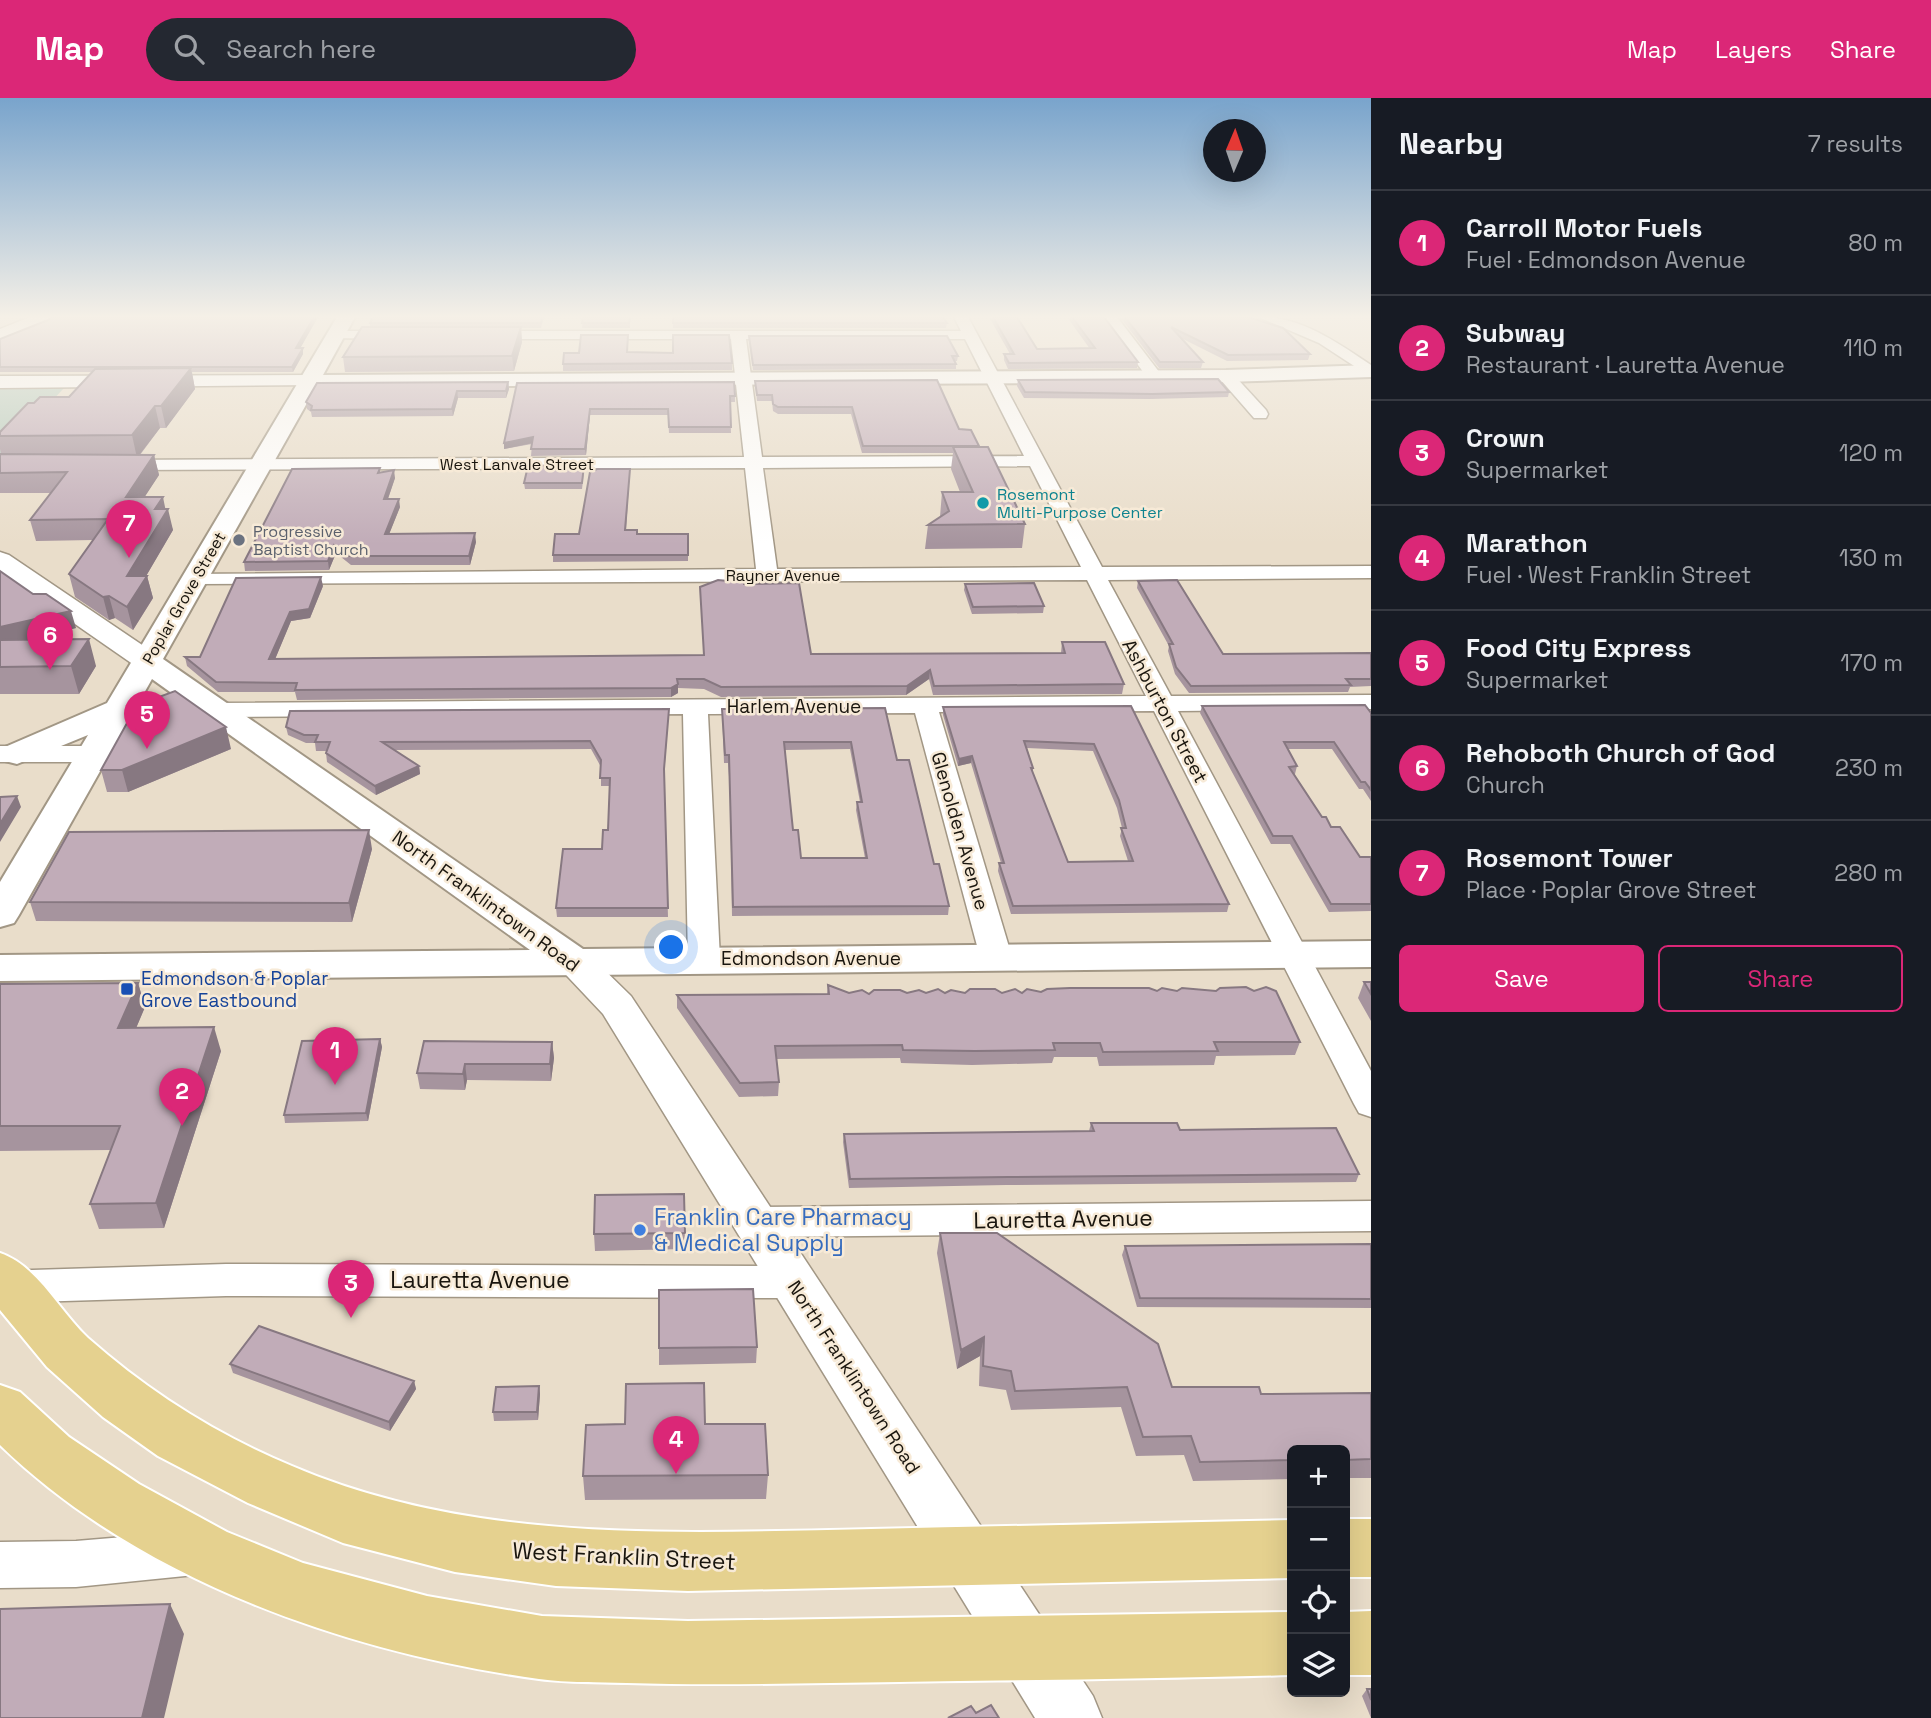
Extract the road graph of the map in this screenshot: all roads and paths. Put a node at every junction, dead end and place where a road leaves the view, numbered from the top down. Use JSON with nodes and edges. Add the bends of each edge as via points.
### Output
{"nodes":[{"id":1,"x":303,"y":393,"type":"edge"},
{"id":2,"x":745,"y":393,"type":"edge"},
{"id":3,"x":999,"y":393,"type":"edge"},
{"id":4,"x":1241,"y":393,"type":"edge"},
{"id":5,"x":1260,"y":414,"type":"dead end"},
{"id":6,"x":1034,"y":461,"type":"junction"},
{"id":7,"x":753,"y":463,"type":"junction"},
{"id":8,"x":97,"y":465,"type":"edge"},
{"id":9,"x":261,"y":465,"type":"junction"},
{"id":10,"x":0,"y":560,"type":"edge"},
{"id":11,"x":1371,"y":572,"type":"edge"},
{"id":12,"x":1092,"y":574,"type":"junction"},
{"id":13,"x":767,"y":575,"type":"junction"},
{"id":14,"x":196,"y":578,"type":"junction"},
{"id":15,"x":147,"y":661,"type":"junction"},
{"id":16,"x":1371,"y":702,"type":"edge"},
{"id":17,"x":1162,"y":703,"type":"junction"},
{"id":18,"x":925,"y":705,"type":"junction"},
{"id":19,"x":695,"y":706,"type":"junction"},
{"id":20,"x":120,"y":709,"type":"junction"},
{"id":21,"x":218,"y":710,"type":"junction"},
{"id":22,"x":9,"y":754,"type":"edge"},
{"id":23,"x":93,"y":754,"type":"junction"},
{"id":24,"x":0,"y":915,"type":"edge"},
{"id":25,"x":1371,"y":954,"type":"edge"},
{"id":26,"x":1293,"y":955,"type":"junction"},
{"id":27,"x":996,"y":957,"type":"junction"},
{"id":28,"x":704,"y":959,"type":"junction"},
{"id":29,"x":571,"y":960,"type":"junction"},
{"id":30,"x":0,"y":968,"type":"edge"},
{"id":31,"x":1371,"y":1104,"type":"edge"},
{"id":32,"x":1371,"y":1216,"type":"edge"},
{"id":33,"x":756,"y":1222,"type":"junction"},
{"id":34,"x":3,"y":1282,"type":"edge"},
{"id":35,"x":793,"y":1282,"type":"junction"},
{"id":36,"x":0,"y":1409,"type":"edge"},
{"id":37,"x":1350,"y":1548,"type":"edge"},
{"id":38,"x":1371,"y":1548,"type":"edge"},
{"id":39,"x":1287,"y":1549,"type":"edge"},
{"id":40,"x":206,"y":1552,"type":"junction"},
{"id":41,"x":968,"y":1556,"type":"junction"},
{"id":42,"x":0,"y":1565,"type":"edge"},
{"id":43,"x":1350,"y":1643,"type":"edge"},
{"id":44,"x":1371,"y":1643,"type":"edge"},
{"id":45,"x":1287,"y":1644,"type":"edge"},
{"id":46,"x":1027,"y":1649,"type":"junction"},
{"id":47,"x":1071,"y":1718,"type":"edge"}],
"edges":[{"from":1,"to":9,"type":"main road","name":"Poplar Grove Street"},
{"from":2,"to":7,"type":"street"},
{"from":3,"to":6,"type":"street","name":"Ashburton Street"},
{"from":4,"to":5,"type":"street"},
{"from":6,"to":7,"type":"street","name":"West Lanvale Street"},
{"from":6,"to":12,"type":"street","name":"Ashburton Street"},
{"from":7,"to":9,"type":"street","name":"West Lanvale Street"},
{"from":7,"to":13,"type":"street"},
{"from":8,"to":9,"type":"street","name":"West Lanvale Street"},
{"from":9,"to":14,"type":"main road","name":"Poplar Grove Street"},
{"from":10,"to":15,"type":"street","name":"North Franklintown Road"},
{"from":11,"to":12,"type":"street","name":"Rayner Avenue"},
{"from":12,"to":13,"type":"street","name":"Rayner Avenue"},
{"from":12,"to":17,"type":"street","name":"Ashburton Street"},
{"from":13,"to":14,"type":"street","name":"Rayner Avenue"},
{"from":14,"to":15,"type":"main road","name":"Poplar Grove Street"},
{"from":15,"to":20,"type":"main road","name":"Poplar Grove Street"},
{"from":15,"to":21,"type":"main road","name":"North Franklintown Road"},
{"from":16,"to":17,"type":"street","name":"Harlem Avenue"},
{"from":17,"to":18,"type":"street","name":"Harlem Avenue"},
{"from":17,"to":26,"type":"street","name":"Ashburton Street"},
{"from":18,"to":19,"type":"street","name":"Harlem Avenue"},
{"from":18,"to":27,"type":"street","name":"Glenolden Avenue"},
{"from":19,"to":21,"type":"street","name":"Harlem Avenue"},
{"from":19,"to":28,"type":"street"},
{"from":20,"to":22,"type":"main road"},
{"from":20,"to":23,"type":"main road","name":"Poplar Grove Street"},
{"from":21,"to":29,"type":"main road","name":"North Franklintown Road"},
{"from":22,"to":23,"type":"street"},
{"from":23,"to":24,"type":"main road","name":"Poplar Grove Street"},
{"from":25,"to":26,"type":"main road","name":"Edmondson Avenue"},
{"from":26,"to":27,"type":"main road","name":"Edmondson Avenue"},
{"from":26,"to":31,"type":"street","name":"Ashburton Street"},
{"from":27,"to":28,"type":"main road","name":"Edmondson Avenue"},
{"from":28,"to":29,"type":"main road","name":"Edmondson Avenue"},
{"from":29,"to":30,"type":"main road","name":"Edmondson Avenue"},
{"from":29,"to":33,"type":"street","name":"North Franklintown Road","via":[[617,1004]]},
{"from":32,"to":33,"type":"street","name":"Lauretta Avenue"},
{"from":33,"to":35,"type":"street","name":"North Franklintown Road"},
{"from":34,"to":35,"type":"street","name":"Lauretta Avenue"},
{"from":34,"to":41,"type":"main road","name":"West Franklin Street","via":[[66,1351],[122,1400],[178,1438],[268,1484],[343,1515],[455,1544],[556,1557],[688,1562]]},
{"from":35,"to":41,"type":"street","name":"North Franklintown Road"},
{"from":36,"to":40,"type":"main road","via":[[49,1455],[118,1503]]},
{"from":37,"to":38,"type":"main road"},
{"from":39,"to":41,"type":"main road","name":"West Franklin Street"},
{"from":40,"to":42,"type":"street","via":[[76,1564]]},
{"from":40,"to":46,"type":"main road","via":[[300,1593],[427,1627],[542,1648],[688,1653]]},
{"from":41,"to":46,"type":"street","name":"North Franklintown Road"},
{"from":43,"to":44,"type":"main road"},
{"from":45,"to":46,"type":"main road"},
{"from":46,"to":47,"type":"street","name":"North Franklintown Road"}]}
